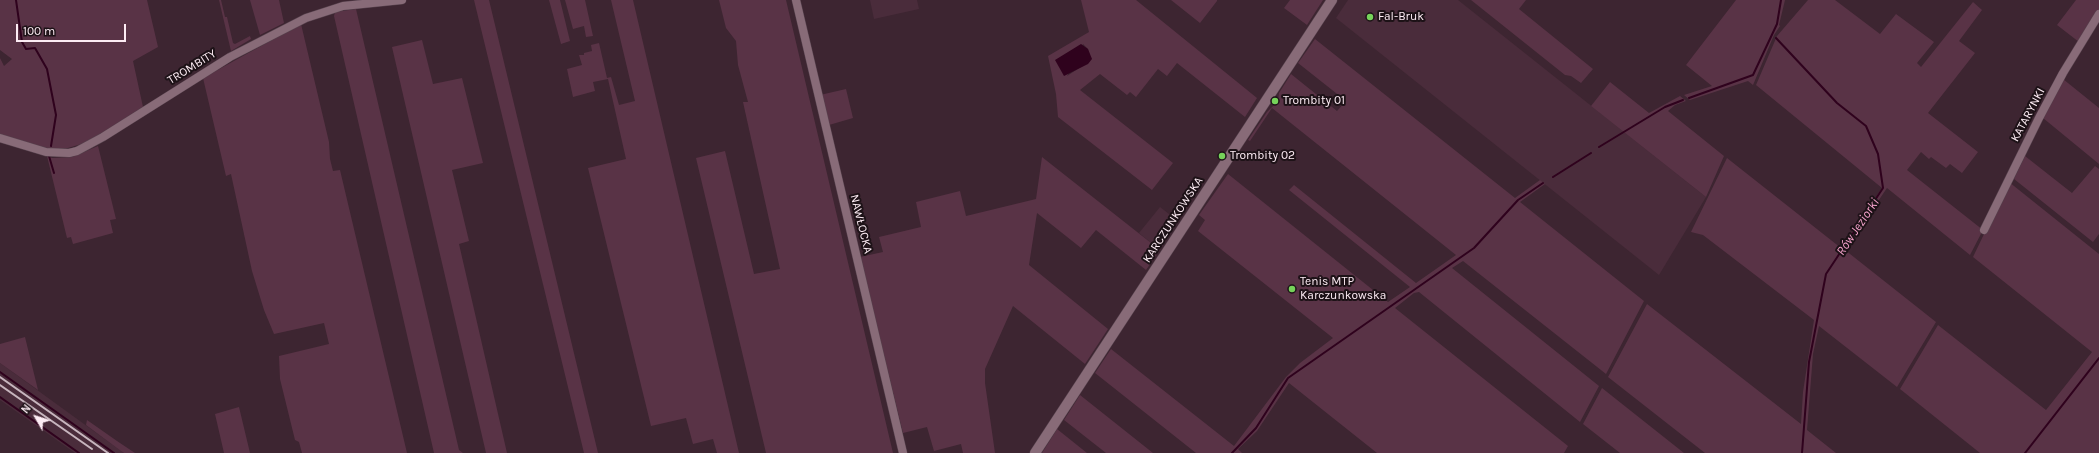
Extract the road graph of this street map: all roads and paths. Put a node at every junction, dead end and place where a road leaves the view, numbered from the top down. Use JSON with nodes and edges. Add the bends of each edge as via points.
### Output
{"nodes":[{"id":1,"x":402,"y":0,"type":"edge"},
{"id":2,"x":796,"y":0,"type":"edge"},
{"id":3,"x":1332,"y":0,"type":"edge"},
{"id":4,"x":2099,"y":14,"type":"edge"},
{"id":5,"x":0,"y":138,"type":"edge"},
{"id":6,"x":1984,"y":230,"type":"dead end"},
{"id":7,"x":903,"y":453,"type":"edge"},
{"id":8,"x":1035,"y":453,"type":"edge"}],
"edges":[{"from":1,"to":5,"type":"street","name":"TROMBITY","via":[[343,6],[306,18],[230,57],[77,151],[46,152]]},
{"from":2,"to":7,"type":"street","name":"NAWŁOCKA"},
{"from":3,"to":8,"type":"street","name":"KARCZUNKOWSKA"},
{"from":4,"to":6,"type":"street","name":"KATARYNKI","via":[[2039,118]]}]}
